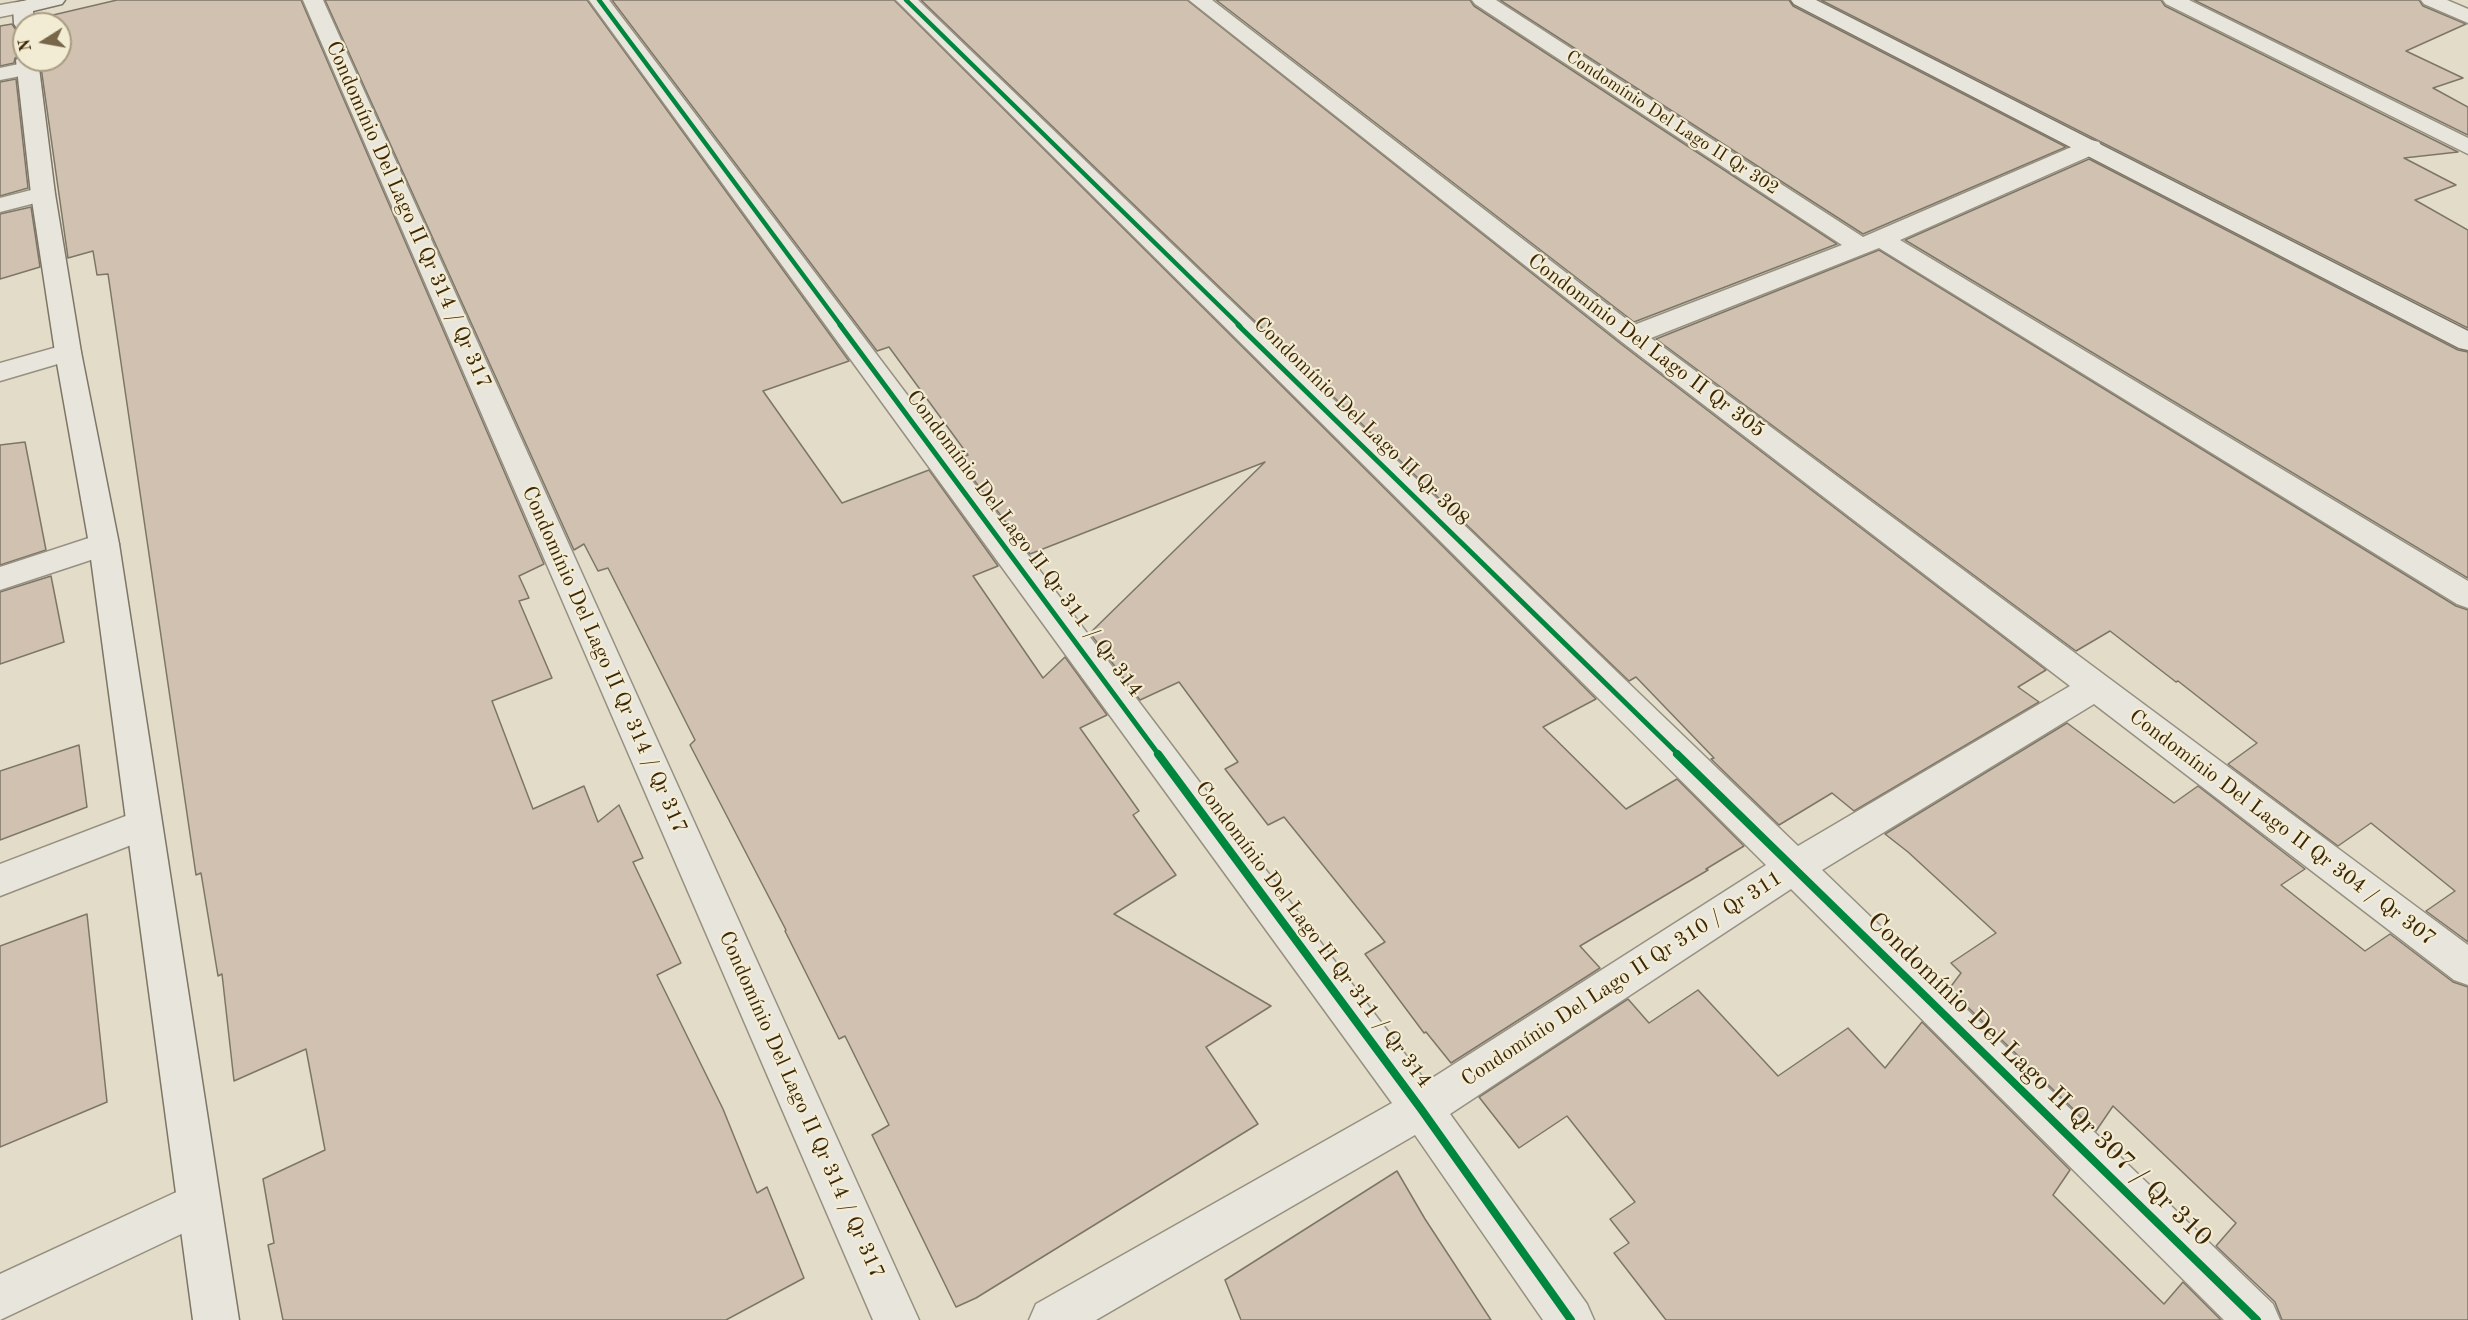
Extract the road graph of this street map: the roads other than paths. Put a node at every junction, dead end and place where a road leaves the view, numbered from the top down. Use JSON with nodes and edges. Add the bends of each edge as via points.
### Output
{"nodes":[{"id":1,"x":55,"y":0,"type":"edge"},
{"id":2,"x":313,"y":0,"type":"edge"},
{"id":3,"x":599,"y":0,"type":"edge"},
{"id":4,"x":906,"y":0,"type":"edge"},
{"id":5,"x":1199,"y":0,"type":"edge"},
{"id":6,"x":1482,"y":0,"type":"edge"},
{"id":7,"x":1801,"y":0,"type":"edge"},
{"id":8,"x":2172,"y":0,"type":"edge"},
{"id":9,"x":2430,"y":0,"type":"edge"},
{"id":10,"x":30,"y":12,"type":"edge"},
{"id":11,"x":2468,"y":17,"type":"edge"},
{"id":12,"x":19,"y":72,"type":"edge"},
{"id":13,"x":2091,"y":147,"type":"junction"},
{"id":14,"x":2468,"y":147,"type":"edge"},
{"id":15,"x":43,"y":194,"type":"junction"},
{"id":16,"x":0,"y":205,"type":"edge"},
{"id":17,"x":1871,"y":243,"type":"junction"},
{"id":18,"x":1631,"y":336,"type":"junction"},
{"id":19,"x":2468,"y":342,"type":"edge"},
{"id":20,"x":68,"y":352,"type":"junction"},
{"id":21,"x":0,"y":372,"type":"edge"},
{"id":22,"x":104,"y":544,"type":"junction"},
{"id":23,"x":0,"y":579,"type":"edge"},
{"id":24,"x":2468,"y":596,"type":"edge"},
{"id":25,"x":2096,"y":687,"type":"junction"},
{"id":26,"x":144,"y":824,"type":"junction"},
{"id":27,"x":1793,"y":868,"type":"junction"},
{"id":28,"x":0,"y":880,"type":"edge"},
{"id":29,"x":2468,"y":968,"type":"edge"},
{"id":30,"x":1421,"y":1108,"type":"junction"},
{"id":31,"x":198,"y":1204,"type":"junction"},
{"id":32,"x":0,"y":1298,"type":"edge"},
{"id":33,"x":216,"y":1320,"type":"edge"},
{"id":34,"x":896,"y":1320,"type":"edge"},
{"id":35,"x":1052,"y":1320,"type":"edge"},
{"id":36,"x":1571,"y":1320,"type":"edge"},
{"id":37,"x":2257,"y":1320,"type":"edge"}],
"edges":[{"from":1,"to":10,"type":"street"},
{"from":2,"to":34,"type":"street","name":"Condomínio Del Lago II Qr 314 / Qr 317"},
{"from":3,"to":30,"type":"street","name":"Condomínio Del Lago II Qr 311 / Qr 314"},
{"from":4,"to":27,"type":"street","name":"Condomínio Del Lago II Qr 308"},
{"from":5,"to":18,"type":"street","name":"Condomínio Del Lago II Qr 305"},
{"from":6,"to":17,"type":"street","name":"Condomínio Del Lago II Qr 302"},
{"from":7,"to":13,"type":"street"},
{"from":8,"to":14,"type":"street"},
{"from":9,"to":11,"type":"street"},
{"from":12,"to":15,"type":"street"},
{"from":13,"to":17,"type":"street"},
{"from":13,"to":19,"type":"street"},
{"from":15,"to":16,"type":"street"},
{"from":15,"to":20,"type":"street"},
{"from":17,"to":18,"type":"street"},
{"from":17,"to":24,"type":"street","name":"Condomínio Del Lago II Qr 302","via":[[2318,503]]},
{"from":18,"to":25,"type":"street","name":"Condomínio Del Lago II Qr 305"},
{"from":20,"to":21,"type":"street"},
{"from":20,"to":22,"type":"street"},
{"from":22,"to":23,"type":"street"},
{"from":22,"to":26,"type":"street"},
{"from":25,"to":27,"type":"street","name":"Condomínio Del Lago II Qr 310 / Qr 311"},
{"from":25,"to":29,"type":"street","name":"Condomínio Del Lago II Qr 304 / Qr 307"},
{"from":26,"to":28,"type":"street"},
{"from":26,"to":31,"type":"street"},
{"from":27,"to":30,"type":"street","name":"Condomínio Del Lago II Qr 310 / Qr 311"},
{"from":27,"to":37,"type":"street","name":"Condomínio Del Lago II Qr 307 / Qr 310"},
{"from":30,"to":35,"type":"street","name":"Condomínio Del Lago II Qr 310 / Qr 311"},
{"from":30,"to":36,"type":"street","name":"Condomínio Del Lago II Qr 311 / Qr 314"},
{"from":31,"to":32,"type":"street"},
{"from":31,"to":33,"type":"street"}]}
